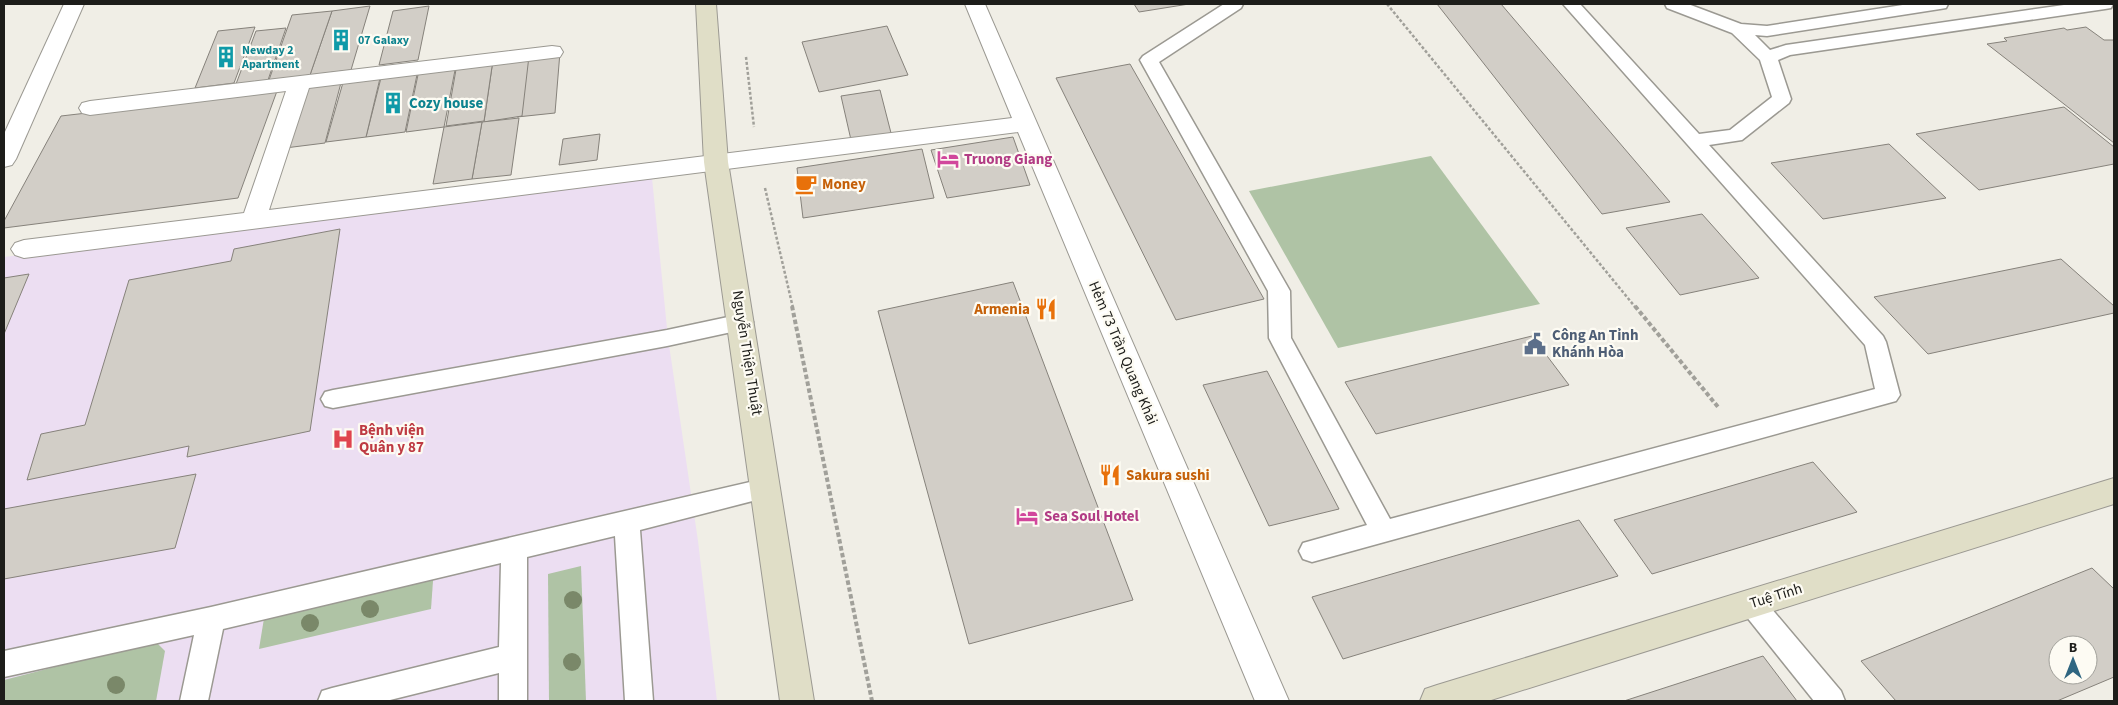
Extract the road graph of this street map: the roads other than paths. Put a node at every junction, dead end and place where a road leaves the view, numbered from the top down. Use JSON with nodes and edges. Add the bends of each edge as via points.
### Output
{"nodes":[{"id":1,"x":74,"y":4,"type":"edge"},
{"id":2,"x":706,"y":4,"type":"edge"},
{"id":3,"x":975,"y":4,"type":"edge"},
{"id":4,"x":1235,"y":4,"type":"edge"},
{"id":5,"x":1571,"y":4,"type":"edge"},
{"id":6,"x":1674,"y":4,"type":"edge"},
{"id":7,"x":1940,"y":4,"type":"edge"},
{"id":8,"x":2105,"y":4,"type":"edge"},
{"id":9,"x":1738,"y":29,"type":"junction"},
{"id":10,"x":552,"y":52,"type":"dead end"},
{"id":11,"x":1768,"y":58,"type":"junction"},
{"id":12,"x":300,"y":83,"type":"junction"},
{"id":13,"x":90,"y":108,"type":"dead end"},
{"id":14,"x":1026,"y":124,"type":"junction"},
{"id":15,"x":1694,"y":141,"type":"junction"},
{"id":16,"x":4,"y":159,"type":"edge"},
{"id":17,"x":716,"y":162,"type":"junction"},
{"id":18,"x":254,"y":219,"type":"junction"},
{"id":19,"x":24,"y":249,"type":"dead end"},
{"id":20,"x":742,"y":322,"type":"junction"},
{"id":21,"x":333,"y":399,"type":"dead end"},
{"id":22,"x":767,"y":488,"type":"junction"},
{"id":23,"x":2114,"y":491,"type":"edge"},
{"id":24,"x":627,"y":522,"type":"junction"},
{"id":25,"x":1384,"y":532,"type":"junction"},
{"id":26,"x":514,"y":548,"type":"junction"},
{"id":27,"x":1312,"y":551,"type":"dead end"},
{"id":28,"x":1752,"y":603,"type":"junction"},
{"id":29,"x":211,"y":619,"type":"junction"},
{"id":30,"x":514,"y":658,"type":"junction"},
{"id":31,"x":4,"y":664,"type":"edge"},
{"id":32,"x":194,"y":701,"type":"edge"},
{"id":33,"x":332,"y":701,"type":"edge"},
{"id":34,"x":514,"y":701,"type":"edge"},
{"id":35,"x":638,"y":701,"type":"edge"},
{"id":36,"x":797,"y":701,"type":"edge"},
{"id":37,"x":1272,"y":701,"type":"edge"},
{"id":38,"x":1437,"y":701,"type":"edge"},
{"id":39,"x":1831,"y":701,"type":"edge"}],
"edges":[{"from":1,"to":16,"type":"street"},
{"from":2,"to":17,"type":"street","name":"Nguyễn Thiện Thuật"},
{"from":3,"to":14,"type":"street","name":"Hẻm 73 Trần Quang Khải"},
{"from":4,"to":25,"type":"lane","via":[[1149,60],[1279,291],[1280,338]]},
{"from":5,"to":15,"type":"lane"},
{"from":6,"to":9,"type":"lane"},
{"from":7,"to":9,"type":"lane","via":[[1767,31]]},
{"from":8,"to":11,"type":"lane","via":[[1786,50]]},
{"from":9,"to":11,"type":"lane"},
{"from":10,"to":12,"type":"street"},
{"from":11,"to":15,"type":"lane","via":[[1782,99],[1735,136]]},
{"from":12,"to":13,"type":"street"},
{"from":12,"to":18,"type":"street"},
{"from":14,"to":17,"type":"street"},
{"from":14,"to":37,"type":"street","name":"Hẻm 73 Trần Quang Khải"},
{"from":15,"to":25,"type":"lane","via":[[1875,342],[1888,395]]},
{"from":17,"to":18,"type":"street"},
{"from":17,"to":20,"type":"street","name":"Nguyễn Thiện Thuật"},
{"from":18,"to":19,"type":"street"},
{"from":20,"to":21,"type":"lane"},
{"from":20,"to":22,"type":"street","name":"Nguyễn Thiện Thuật"},
{"from":22,"to":24,"type":"lane"},
{"from":22,"to":36,"type":"street","name":"Nguyễn Thiện Thuật"},
{"from":23,"to":28,"type":"street","name":"Tuệ Tĩnh"},
{"from":24,"to":26,"type":"lane"},
{"from":24,"to":35,"type":"lane"},
{"from":25,"to":27,"type":"lane"},
{"from":26,"to":29,"type":"lane"},
{"from":26,"to":30,"type":"lane"},
{"from":28,"to":38,"type":"street","name":"Tuệ Tĩnh"},
{"from":28,"to":39,"type":"lane"},
{"from":29,"to":31,"type":"lane"},
{"from":29,"to":32,"type":"lane"},
{"from":30,"to":33,"type":"lane"},
{"from":30,"to":34,"type":"lane"}]}
